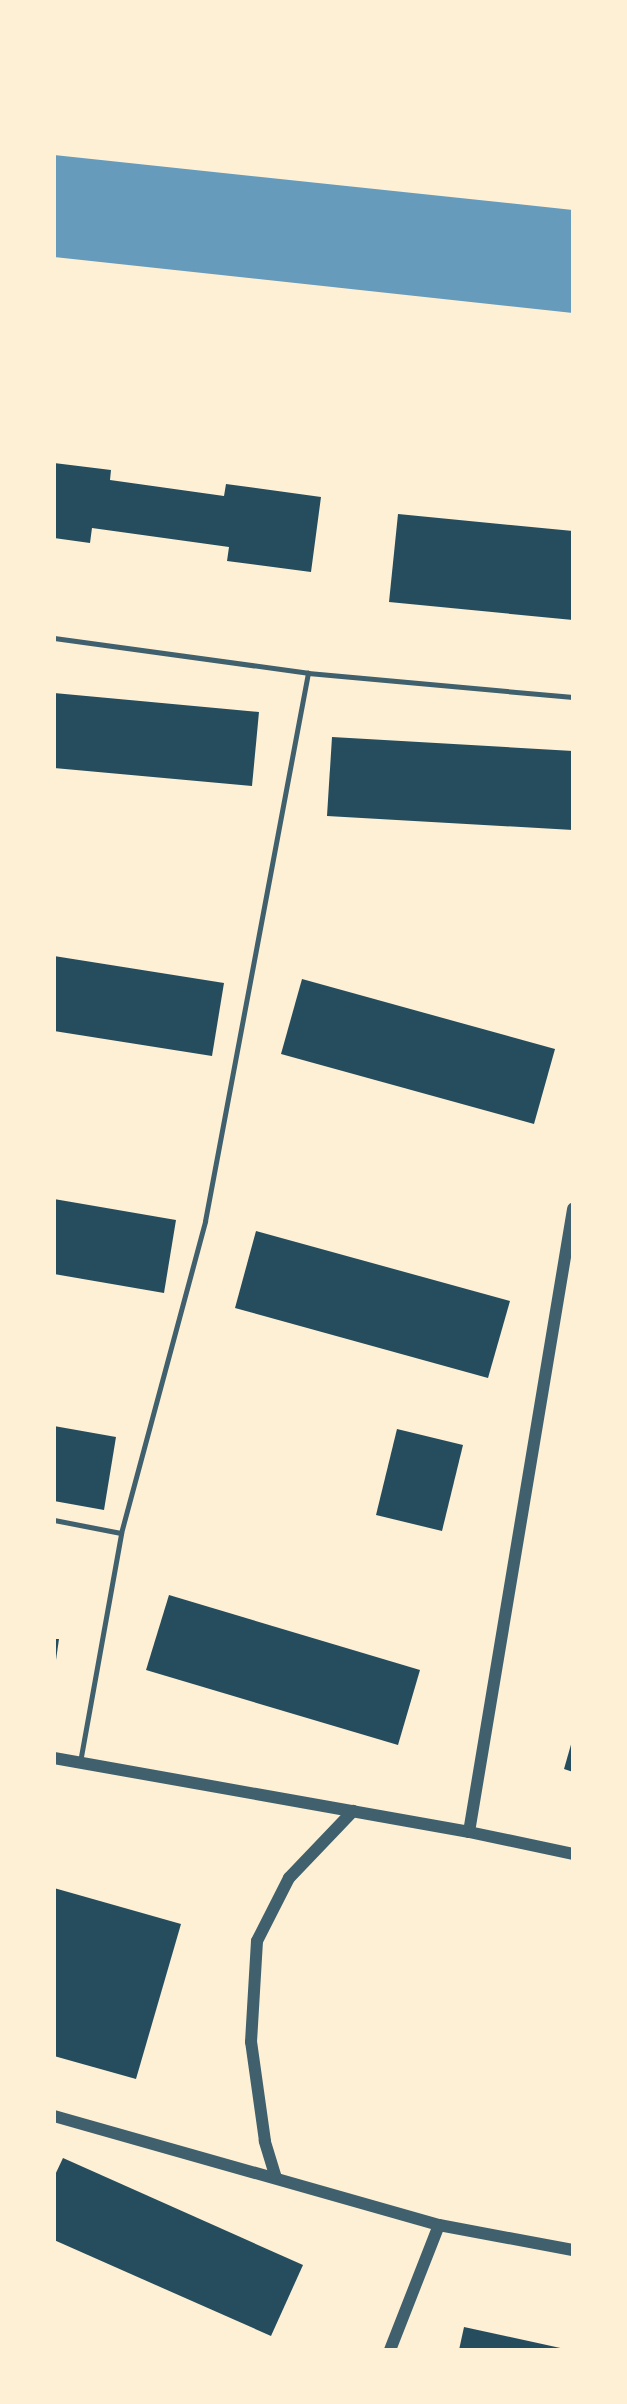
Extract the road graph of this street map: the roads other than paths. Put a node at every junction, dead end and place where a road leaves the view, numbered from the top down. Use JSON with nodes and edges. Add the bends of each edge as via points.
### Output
{"nodes":[{"id":1,"x":54,"y":638,"type":"edge"},
{"id":2,"x":308,"y":673,"type":"junction"},
{"id":3,"x":573,"y":696,"type":"edge"},
{"id":4,"x":573,"y":1209,"type":"edge"},
{"id":5,"x":54,"y":1520,"type":"edge"},
{"id":6,"x":121,"y":1533,"type":"junction"},
{"id":7,"x":54,"y":1758,"type":"edge"},
{"id":8,"x":80,"y":1763,"type":"junction"},
{"id":9,"x":353,"y":1811,"type":"junction"},
{"id":10,"x":469,"y":1832,"type":"junction"},
{"id":11,"x":573,"y":1854,"type":"edge"},
{"id":12,"x":54,"y":2116,"type":"edge"},
{"id":13,"x":276,"y":2178,"type":"junction"},
{"id":14,"x":439,"y":2225,"type":"junction"},
{"id":15,"x":573,"y":2250,"type":"edge"},
{"id":16,"x":390,"y":2350,"type":"edge"}],
"edges":[{"from":1,"to":2,"type":"lane"},
{"from":2,"to":3,"type":"lane"},
{"from":2,"to":6,"type":"lane","via":[[205,1221]]},
{"from":4,"to":10,"type":"street"},
{"from":5,"to":6,"type":"lane"},
{"from":6,"to":8,"type":"lane"},
{"from":7,"to":8,"type":"street"},
{"from":8,"to":9,"type":"street"},
{"from":9,"to":10,"type":"street"},
{"from":9,"to":13,"type":"street","via":[[289,1878],[257,1941],[251,2042],[265,2141]]},
{"from":10,"to":11,"type":"street"},
{"from":12,"to":13,"type":"street"},
{"from":13,"to":14,"type":"street"},
{"from":14,"to":15,"type":"street"},
{"from":14,"to":16,"type":"street"}]}
